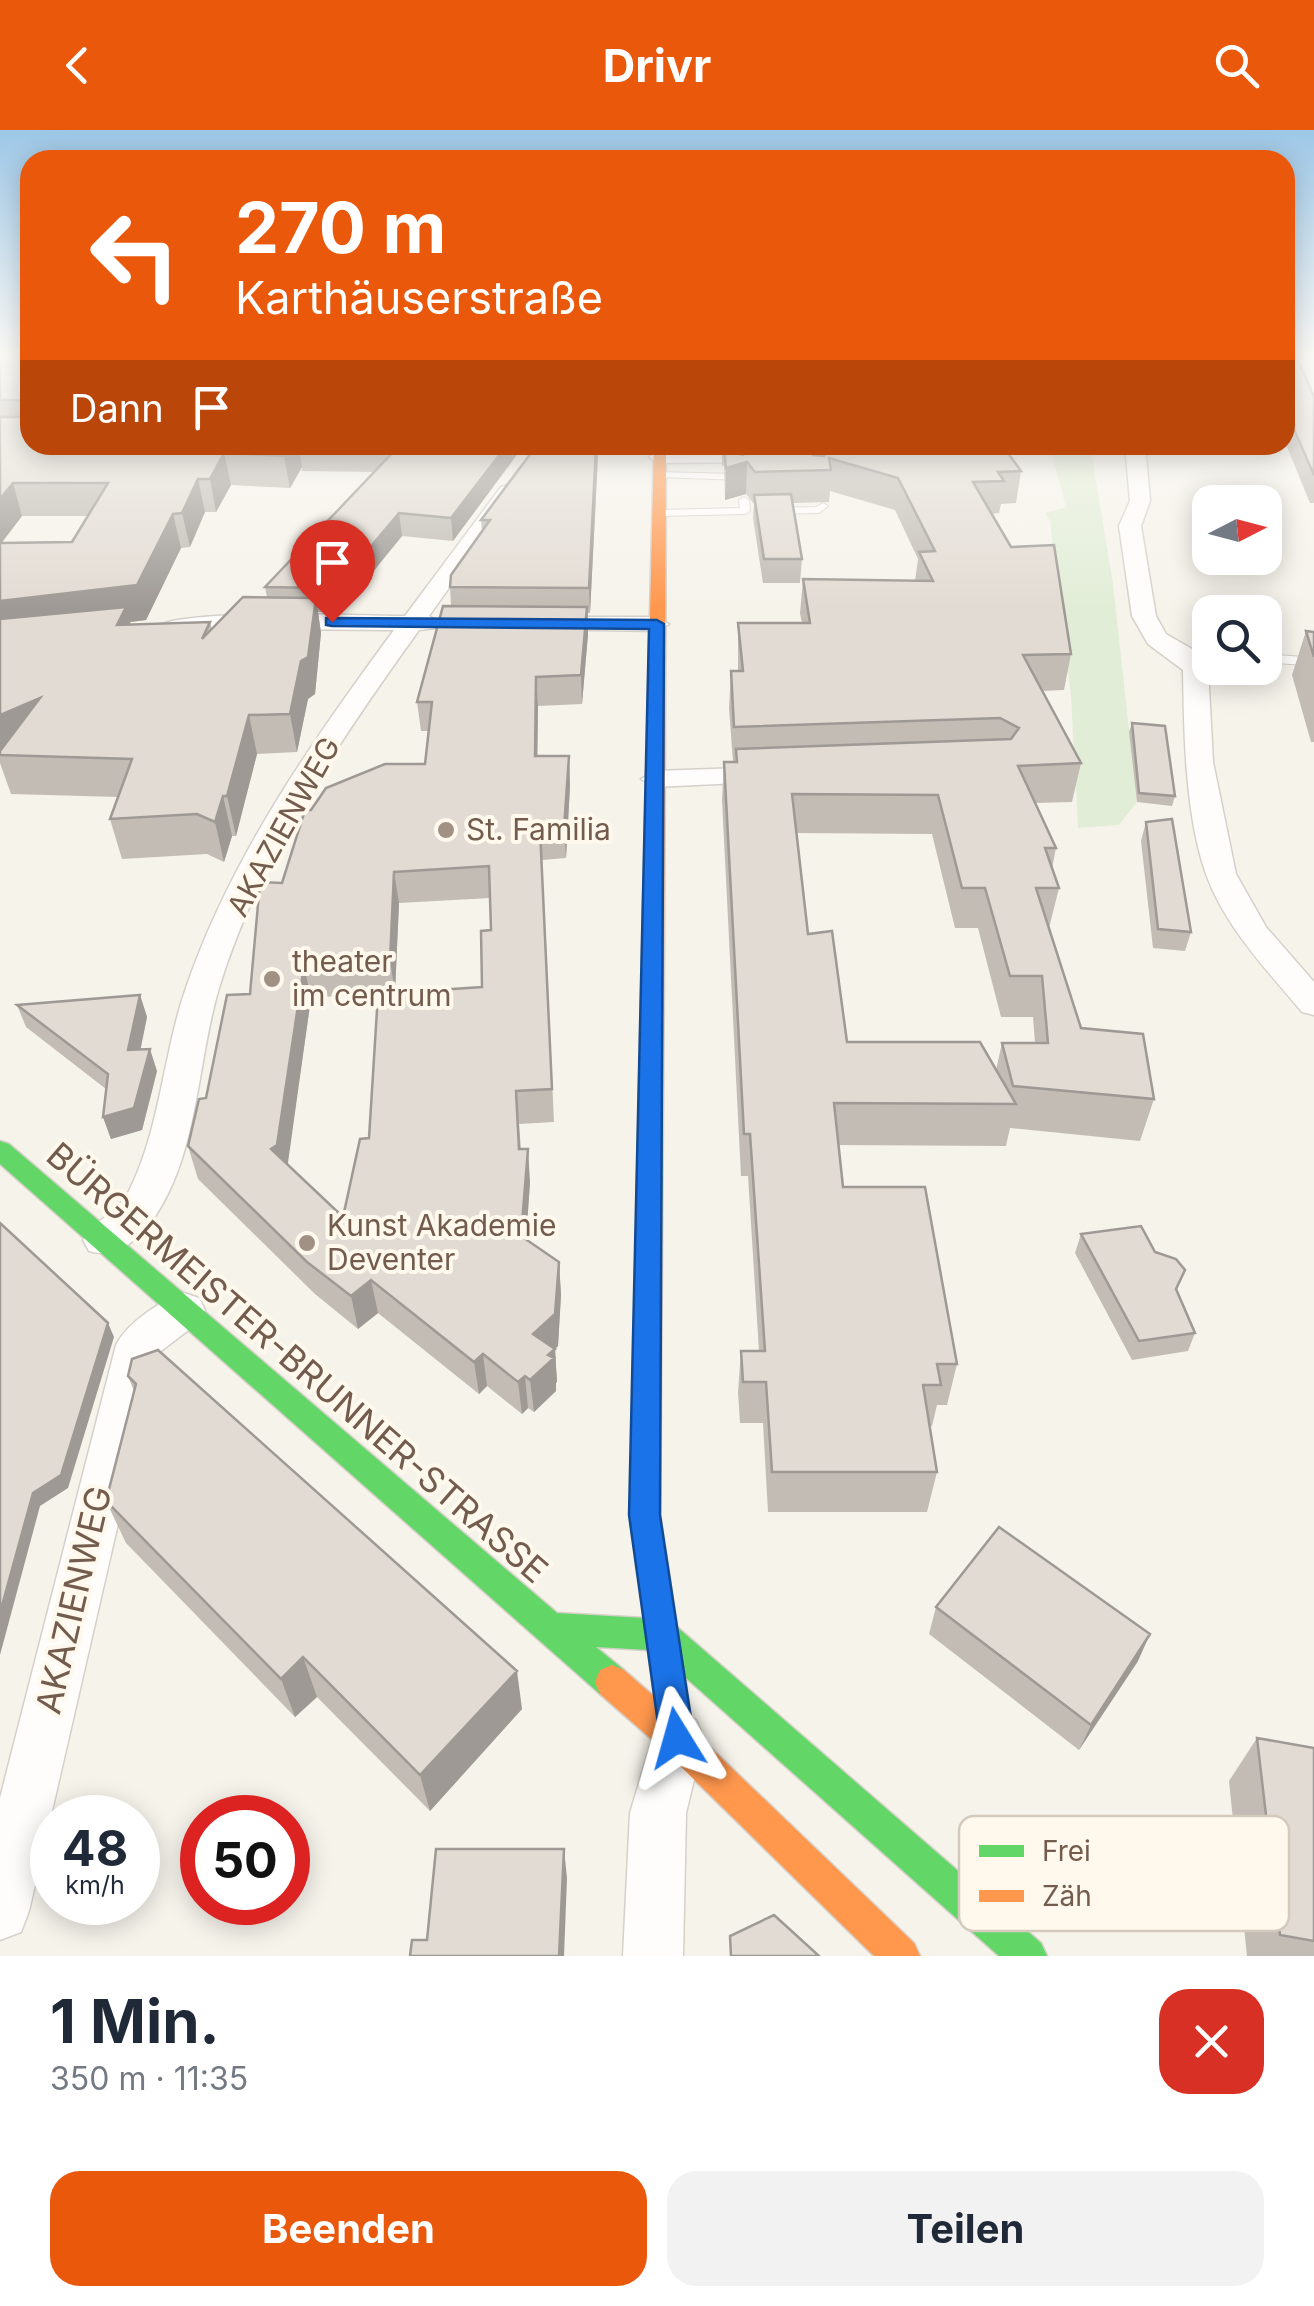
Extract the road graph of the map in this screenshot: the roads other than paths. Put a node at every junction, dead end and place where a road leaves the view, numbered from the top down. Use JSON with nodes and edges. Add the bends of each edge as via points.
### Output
{"nodes":[{"id":1,"x":533,"y":455,"type":"edge"},
{"id":2,"x":659,"y":455,"type":"edge"},
{"id":3,"x":1136,"y":455,"type":"edge"},
{"id":4,"x":786,"y":456,"type":"edge"},
{"id":5,"x":758,"y":474,"type":"edge"},
{"id":6,"x":823,"y":506,"type":"edge"},
{"id":7,"x":659,"y":513,"type":"junction"},
{"id":8,"x":413,"y":622,"type":"junction"},
{"id":9,"x":456,"y":623,"type":"edge"},
{"id":10,"x":516,"y":624,"type":"edge"},
{"id":11,"x":657,"y":624,"type":"junction"},
{"id":12,"x":135,"y":632,"type":"edge"},
{"id":13,"x":1192,"y":652,"type":"edge"},
{"id":14,"x":1282,"y":659,"type":"edge"},
{"id":15,"x":1304,"y":661,"type":"edge"},
{"id":16,"x":1197,"y":685,"type":"edge"},
{"id":17,"x":796,"y":774,"type":"edge"},
{"id":18,"x":655,"y":779,"type":"junction"},
{"id":19,"x":1314,"y":1004,"type":"edge"},
{"id":20,"x":0,"y":1150,"type":"edge"},
{"id":21,"x":103,"y":1240,"type":"junction"},
{"id":22,"x":184,"y":1310,"type":"junction"},
{"id":23,"x":548,"y":1628,"type":"junction"},
{"id":24,"x":662,"y":1634,"type":"junction"},
{"id":25,"x":677,"y":1738,"type":"junction"},
{"id":26,"x":959,"y":1895,"type":"edge"},
{"id":27,"x":0,"y":1911,"type":"edge"},
{"id":28,"x":1000,"y":1931,"type":"edge"},
{"id":29,"x":653,"y":1956,"type":"edge"},
{"id":30,"x":901,"y":1956,"type":"edge"},
{"id":31,"x":1028,"y":1956,"type":"edge"}],
"edges":[{"from":1,"to":2,"type":"street"},
{"from":1,"to":8,"type":"street","name":"AKAZIENWEG"},
{"from":2,"to":4,"type":"street"},
{"from":2,"to":5,"type":"lane","via":[[712,477]]},
{"from":2,"to":7,"type":"main road"},
{"from":3,"to":13,"type":"street","via":[[1140,502],[1130,526],[1144,616],[1157,638]]},
{"from":6,"to":7,"type":"lane"},
{"from":7,"to":11,"type":"main road"},
{"from":8,"to":9,"type":"street"},
{"from":8,"to":12,"type":"street","via":[[236,622]]},
{"from":8,"to":21,"type":"street","name":"AKAZIENWEG","via":[[322,754],[252,877],[203,986],[155,1178],[130,1222]]},
{"from":10,"to":11,"type":"street"},
{"from":11,"to":18,"type":"main road"},
{"from":14,"to":15,"type":"lane"},
{"from":16,"to":19,"type":"street","via":[[1199,762],[1221,874],[1252,931]]},
{"from":17,"to":18,"type":"street"},
{"from":18,"to":24,"type":"main road","via":[[644,1502]]},
{"from":20,"to":21,"type":"main road","name":"BÜRGERMEISTER-BRUNNER-STRASSE"},
{"from":21,"to":22,"type":"main road","name":"BÜRGERMEISTER-BRUNNER-STRASSE"},
{"from":22,"to":23,"type":"main road","name":"BÜRGERMEISTER-BRUNNER-STRASSE"},
{"from":22,"to":27,"type":"street","name":"AKAZIENWEG","via":[[138,1345]]},
{"from":23,"to":24,"type":"main road","name":"BÜRGERMEISTER-BRUNNER-STRASSE"},
{"from":23,"to":25,"type":"main road","name":"BÜRGERMEISTER-BRUNNER-STRASSE"},
{"from":24,"to":25,"type":"main road"},
{"from":24,"to":26,"type":"main road"},
{"from":25,"to":29,"type":"street","via":[[658,1813]]},
{"from":25,"to":30,"type":"main road","name":"BÜRGERMEISTER-BRUNNER-STRASSE"},
{"from":28,"to":31,"type":"main road"}]}
